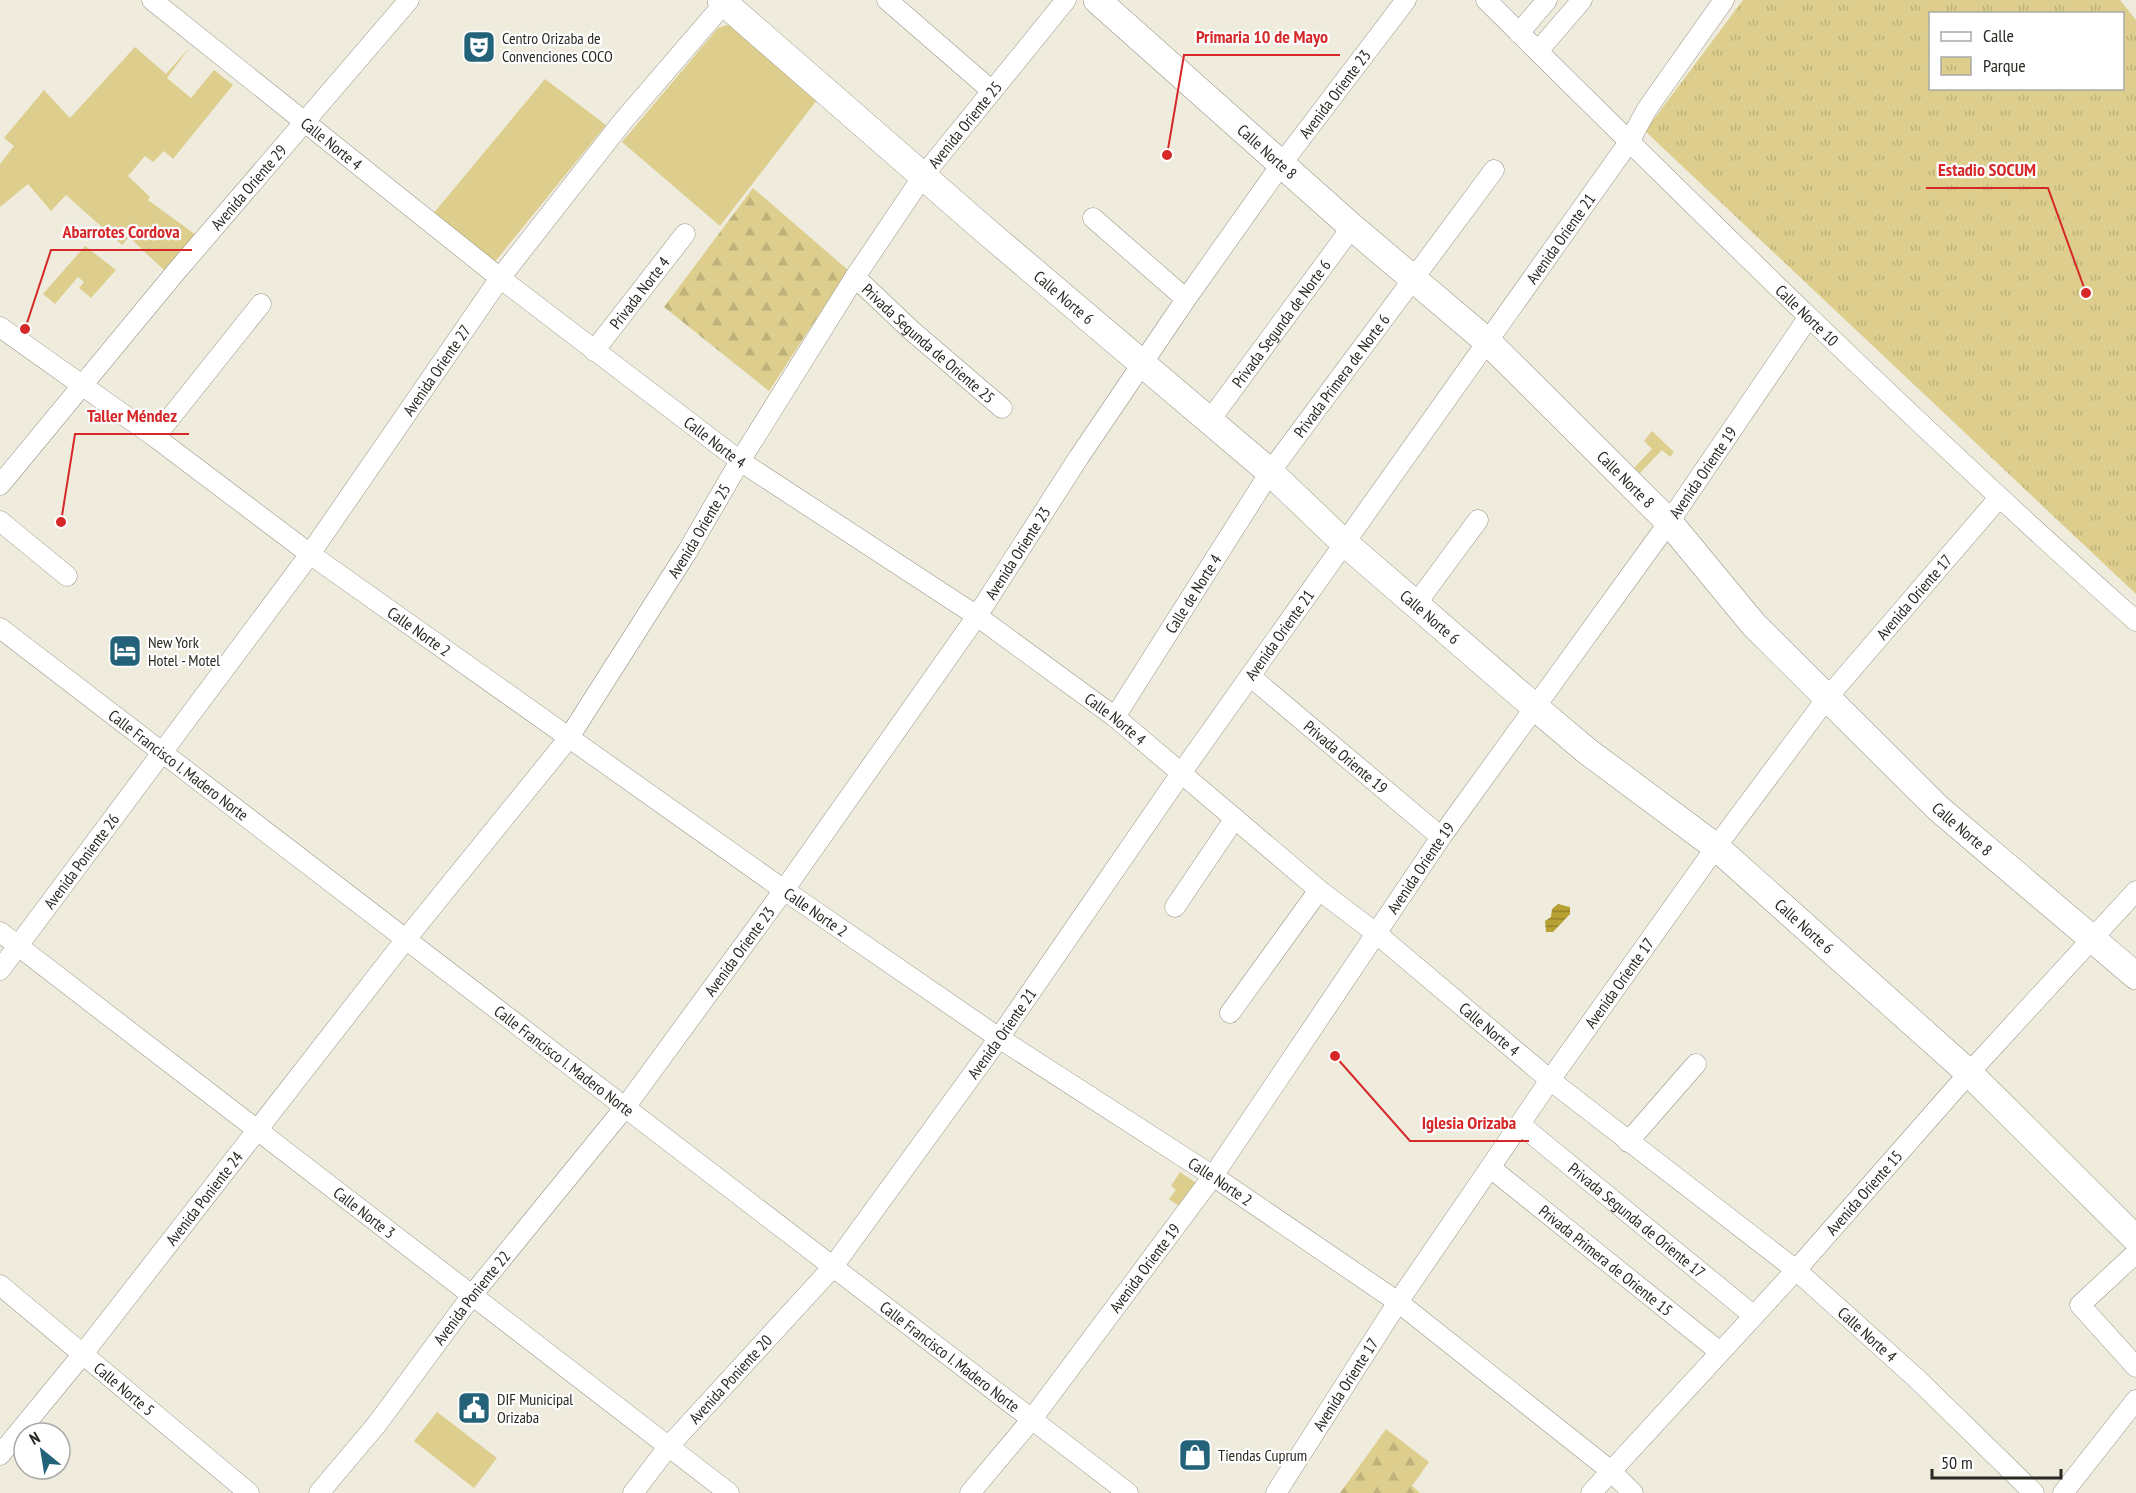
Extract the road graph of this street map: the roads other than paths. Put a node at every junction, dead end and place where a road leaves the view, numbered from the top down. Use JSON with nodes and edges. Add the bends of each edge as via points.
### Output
{"nodes":[{"id":1,"x":152,"y":0,"type":"edge"},
{"id":2,"x":409,"y":0,"type":"edge"},
{"id":3,"x":887,"y":0,"type":"edge"},
{"id":4,"x":1066,"y":0,"type":"edge"},
{"id":5,"x":1097,"y":0,"type":"edge"},
{"id":6,"x":1406,"y":0,"type":"edge"},
{"id":7,"x":1486,"y":0,"type":"edge"},
{"id":8,"x":1547,"y":0,"type":"edge"},
{"id":9,"x":1582,"y":0,"type":"edge"},
{"id":10,"x":1724,"y":0,"type":"edge"},
{"id":11,"x":724,"y":1,"type":"edge"},
{"id":12,"x":1519,"y":33,"type":"junction"},
{"id":13,"x":1538,"y":51,"type":"junction"},
{"id":14,"x":992,"y":91,"type":"junction"},
{"id":15,"x":305,"y":123,"type":"junction"},
{"id":16,"x":1629,"y":142,"type":"junction"},
{"id":17,"x":1282,"y":162,"type":"junction"},
{"id":18,"x":1494,"y":170,"type":"dead end"},
{"id":19,"x":923,"y":176,"type":"junction"},
{"id":20,"x":1093,"y":218,"type":"dead end"},
{"id":21,"x":1352,"y":226,"type":"junction"},
{"id":22,"x":685,"y":234,"type":"dead end"},
{"id":23,"x":855,"y":277,"type":"junction"},
{"id":24,"x":500,"y":278,"type":"junction"},
{"id":25,"x":1412,"y":279,"type":"junction"},
{"id":26,"x":1186,"y":299,"type":"junction"},
{"id":27,"x":261,"y":304,"type":"dead end"},
{"id":28,"x":1808,"y":318,"type":"junction"},
{"id":29,"x":0,"y":327,"type":"edge"},
{"id":30,"x":1488,"y":343,"type":"junction"},
{"id":31,"x":594,"y":351,"type":"junction"},
{"id":32,"x":1141,"y":364,"type":"junction"},
{"id":33,"x":83,"y":384,"type":"junction"},
{"id":34,"x":1002,"y":408,"type":"dead end"},
{"id":35,"x":1210,"y":420,"type":"junction"},
{"id":36,"x":155,"y":437,"type":"junction"},
{"id":37,"x":740,"y":461,"type":"junction"},
{"id":38,"x":1270,"y":472,"type":"junction"},
{"id":39,"x":0,"y":485,"type":"edge"},
{"id":40,"x":1998,"y":499,"type":"junction"},
{"id":41,"x":1478,"y":520,"type":"dead end"},
{"id":42,"x":0,"y":521,"type":"edge"},
{"id":43,"x":1669,"y":522,"type":"junction"},
{"id":44,"x":1346,"y":543,"type":"junction"},
{"id":45,"x":310,"y":554,"type":"junction"},
{"id":46,"x":67,"y":576,"type":"dead end"},
{"id":47,"x":1416,"y":604,"type":"junction"},
{"id":48,"x":977,"y":616,"type":"junction"},
{"id":49,"x":2136,"y":621,"type":"edge"},
{"id":50,"x":0,"y":628,"type":"edge"},
{"id":51,"x":1251,"y":676,"type":"junction"},
{"id":52,"x":1827,"y":698,"type":"junction"},
{"id":53,"x":1535,"y":707,"type":"junction"},
{"id":54,"x":1115,"y":717,"type":"junction"},
{"id":55,"x":568,"y":739,"type":"junction"},
{"id":56,"x":161,"y":751,"type":"junction"},
{"id":57,"x":1182,"y":772,"type":"junction"},
{"id":58,"x":1234,"y":818,"type":"junction"},
{"id":59,"x":1441,"y":837,"type":"junction"},
{"id":60,"x":1716,"y":847,"type":"junction"},
{"id":61,"x":784,"y":890,"type":"junction"},
{"id":62,"x":1319,"y":890,"type":"junction"},
{"id":63,"x":2136,"y":891,"type":"edge"},
{"id":64,"x":1175,"y":907,"type":"dead end"},
{"id":65,"x":0,"y":932,"type":"edge"},
{"id":66,"x":1377,"y":934,"type":"junction"},
{"id":67,"x":2094,"y":938,"type":"junction"},
{"id":68,"x":406,"y":939,"type":"junction"},
{"id":69,"x":17,"y":946,"type":"junction"},
{"id":70,"x":0,"y":970,"type":"edge"},
{"id":71,"x":2136,"y":976,"type":"edge"},
{"id":72,"x":1230,"y":1013,"type":"dead end"},
{"id":73,"x":999,"y":1038,"type":"junction"},
{"id":74,"x":1696,"y":1064,"type":"dead end"},
{"id":75,"x":1969,"y":1073,"type":"junction"},
{"id":76,"x":1550,"y":1080,"type":"junction"},
{"id":77,"x":626,"y":1106,"type":"junction"},
{"id":78,"x":1521,"y":1125,"type":"junction"},
{"id":79,"x":258,"y":1130,"type":"junction"},
{"id":80,"x":1628,"y":1142,"type":"junction"},
{"id":81,"x":1492,"y":1169,"type":"junction"},
{"id":82,"x":1213,"y":1176,"type":"junction"},
{"id":83,"x":2136,"y":1239,"type":"edge"},
{"id":84,"x":2136,"y":1253,"type":"edge"},
{"id":85,"x":832,"y":1268,"type":"junction"},
{"id":86,"x":1796,"y":1270,"type":"junction"},
{"id":87,"x":0,"y":1286,"type":"edge"},
{"id":88,"x":473,"y":1294,"type":"junction"},
{"id":89,"x":1398,"y":1302,"type":"junction"},
{"id":90,"x":1754,"y":1316,"type":"junction"},
{"id":91,"x":1720,"y":1352,"type":"junction"},
{"id":92,"x":82,"y":1355,"type":"junction"},
{"id":93,"x":2136,"y":1367,"type":"edge"},
{"id":94,"x":2136,"y":1400,"type":"edge"},
{"id":95,"x":1032,"y":1419,"type":"junction"},
{"id":96,"x":668,"y":1447,"type":"junction"},
{"id":97,"x":0,"y":1455,"type":"edge"},
{"id":98,"x":1611,"y":1471,"type":"junction"},
{"id":99,"x":249,"y":1493,"type":"edge"},
{"id":100,"x":319,"y":1493,"type":"edge"},
{"id":101,"x":633,"y":1493,"type":"edge"},
{"id":102,"x":729,"y":1493,"type":"edge"},
{"id":103,"x":970,"y":1493,"type":"edge"},
{"id":104,"x":1128,"y":1493,"type":"edge"},
{"id":105,"x":1276,"y":1493,"type":"edge"},
{"id":106,"x":1591,"y":1493,"type":"edge"},
{"id":107,"x":1633,"y":1493,"type":"edge"},
{"id":108,"x":2034,"y":1493,"type":"edge"},
{"id":109,"x":2063,"y":1493,"type":"edge"}],
"edges":[{"from":1,"to":15,"type":"street","name":"Calle Norte 4"},
{"from":2,"to":15,"type":"street","name":"Avenida Oriente 29"},
{"from":3,"to":14,"type":"street"},
{"from":4,"to":14,"type":"street","name":"Avenida Oriente 25"},
{"from":5,"to":17,"type":"street","name":"Calle Norte 8"},
{"from":6,"to":17,"type":"street","name":"Avenida Oriente 23"},
{"from":7,"to":12,"type":"street","name":"Calle Norte 10"},
{"from":8,"to":12,"type":"street"},
{"from":9,"to":13,"type":"street"},
{"from":10,"to":16,"type":"street","name":"Avenida Oriente 21","via":[[1647,109]]},
{"from":11,"to":19,"type":"street","name":"Calle Norte 6"},
{"from":11,"to":24,"type":"street","name":"Avenida Oriente 27","via":[[623,121]]},
{"from":12,"to":13,"type":"street","name":"Calle Norte 10"},
{"from":13,"to":16,"type":"street","name":"Calle Norte 10"},
{"from":14,"to":19,"type":"street","name":"Avenida Oriente 25"},
{"from":15,"to":24,"type":"street","name":"Calle Norte 4"},
{"from":15,"to":33,"type":"street","name":"Avenida Oriente 29"},
{"from":16,"to":28,"type":"street","name":"Calle Norte 10"},
{"from":16,"to":30,"type":"street","name":"Avenida Oriente 21"},
{"from":17,"to":21,"type":"street","name":"Calle Norte 8"},
{"from":17,"to":26,"type":"street","name":"Avenida Oriente 23"},
{"from":18,"to":25,"type":"street","name":"Privada Primera de Norte 6"},
{"from":19,"to":23,"type":"street","name":"Avenida Oriente 25"},
{"from":19,"to":32,"type":"street","name":"Calle Norte 6"},
{"from":20,"to":26,"type":"street"},
{"from":21,"to":25,"type":"street","name":"Calle Norte 8"},
{"from":21,"to":35,"type":"street","name":"Privada Segunda de Norte 6"},
{"from":22,"to":31,"type":"street","name":"Privada Norte 4"},
{"from":23,"to":34,"type":"street","name":"Privada Segunda de Oriente 25"},
{"from":23,"to":37,"type":"street","name":"Avenida Oriente 25"},
{"from":24,"to":31,"type":"street","name":"Calle Norte 4"},
{"from":24,"to":45,"type":"street","name":"Avenida Oriente 27"},
{"from":25,"to":30,"type":"street","name":"Calle Norte 8"},
{"from":25,"to":38,"type":"street","name":"Privada Primera de Norte 6"},
{"from":26,"to":32,"type":"street","name":"Avenida Oriente 23"},
{"from":27,"to":36,"type":"street"},
{"from":28,"to":40,"type":"street","name":"Calle Norte 10"},
{"from":28,"to":43,"type":"street","name":"Avenida Oriente 19"},
{"from":29,"to":33,"type":"street","name":"Calle Norte 2"},
{"from":30,"to":43,"type":"street","name":"Calle Norte 8"},
{"from":30,"to":44,"type":"street","name":"Avenida Oriente 21"},
{"from":31,"to":37,"type":"street","name":"Calle Norte 4"},
{"from":32,"to":35,"type":"street","name":"Calle Norte 6"},
{"from":32,"to":48,"type":"street","name":"Avenida Oriente 23"},
{"from":33,"to":36,"type":"street","name":"Calle Norte 2"},
{"from":33,"to":39,"type":"street","name":"Avenida Oriente 29"},
{"from":35,"to":38,"type":"street","name":"Calle Norte 6"},
{"from":36,"to":45,"type":"street","name":"Calle Norte 2"},
{"from":37,"to":48,"type":"street","name":"Calle Norte 4"},
{"from":37,"to":55,"type":"street","name":"Avenida Oriente 25"},
{"from":38,"to":44,"type":"street","name":"Calle Norte 6"},
{"from":38,"to":54,"type":"street","name":"Calle de Norte 4"},
{"from":40,"to":49,"type":"street","name":"Calle Norte 10"},
{"from":40,"to":52,"type":"street","name":"Avenida Oriente 17"},
{"from":41,"to":47,"type":"street"},
{"from":42,"to":46,"type":"street"},
{"from":43,"to":52,"type":"street","name":"Calle Norte 8","via":[[1754,625]]},
{"from":43,"to":53,"type":"street","name":"Avenida Oriente 19"},
{"from":44,"to":47,"type":"street","name":"Calle Norte 6"},
{"from":44,"to":51,"type":"street","name":"Avenida Oriente 21"},
{"from":45,"to":55,"type":"street","name":"Calle Norte 2"},
{"from":45,"to":56,"type":"street","name":"Avenida Oriente 27"},
{"from":47,"to":53,"type":"street","name":"Calle Norte 6"},
{"from":48,"to":54,"type":"street","name":"Calle Norte 4"},
{"from":48,"to":61,"type":"street","name":"Avenida Oriente 23"},
{"from":50,"to":56,"type":"street","name":"Calle Francisco I. Madero Norte"},
{"from":51,"to":57,"type":"street","name":"Avenida Oriente 21"},
{"from":51,"to":59,"type":"street","name":"Privada Oriente 19"},
{"from":52,"to":60,"type":"street","name":"Avenida Oriente 17"},
{"from":52,"to":67,"type":"street","name":"Calle Norte 8","via":[[1938,809]]},
{"from":53,"to":59,"type":"street","name":"Avenida Oriente 19"},
{"from":53,"to":60,"type":"street","name":"Calle Norte 6"},
{"from":54,"to":57,"type":"street","name":"Calle Norte 4"},
{"from":55,"to":61,"type":"street","name":"Calle Norte 2"},
{"from":55,"to":68,"type":"street","name":"Avenida Oriente 25"},
{"from":56,"to":68,"type":"street","name":"Calle Francisco I. Madero Norte"},
{"from":56,"to":69,"type":"street","name":"Avenida Poniente 26"},
{"from":57,"to":58,"type":"street","name":"Calle Norte 4"},
{"from":57,"to":73,"type":"street","name":"Avenida Oriente 21"},
{"from":58,"to":62,"type":"street","name":"Calle Norte 4"},
{"from":58,"to":64,"type":"street"},
{"from":59,"to":66,"type":"street","name":"Avenida Oriente 19"},
{"from":60,"to":75,"type":"street","name":"Calle Norte 6"},
{"from":60,"to":76,"type":"street","name":"Avenida Oriente 17"},
{"from":61,"to":73,"type":"street","name":"Calle Norte 2"},
{"from":61,"to":77,"type":"street","name":"Avenida Oriente 23"},
{"from":62,"to":66,"type":"street","name":"Calle Norte 4"},
{"from":62,"to":72,"type":"street"},
{"from":63,"to":67,"type":"street","name":"Avenida Oriente 15"},
{"from":65,"to":69,"type":"street","name":"Calle Norte 3"},
{"from":66,"to":76,"type":"street","name":"Calle Norte 4"},
{"from":66,"to":82,"type":"street","name":"Avenida Oriente 19"},
{"from":67,"to":71,"type":"street","name":"Calle Norte 8"},
{"from":67,"to":75,"type":"street","name":"Avenida Oriente 15"},
{"from":68,"to":77,"type":"street","name":"Calle Francisco I. Madero Norte"},
{"from":68,"to":79,"type":"street","name":"Avenida Poniente 24"},
{"from":69,"to":70,"type":"street","name":"Avenida Poniente 26"},
{"from":69,"to":79,"type":"street","name":"Calle Norte 3"},
{"from":73,"to":82,"type":"street","name":"Calle Norte 2"},
{"from":73,"to":85,"type":"street","name":"Avenida Oriente 21"},
{"from":74,"to":80,"type":"street"},
{"from":75,"to":83,"type":"street","name":"Calle Norte 6"},
{"from":75,"to":86,"type":"street","name":"Avenida Oriente 15"},
{"from":76,"to":78,"type":"street","name":"Avenida Oriente 17"},
{"from":76,"to":80,"type":"street","name":"Calle Norte 4"},
{"from":77,"to":85,"type":"street","name":"Calle Francisco I. Madero Norte"},
{"from":77,"to":88,"type":"street","name":"Avenida Poniente 22"},
{"from":78,"to":81,"type":"street","name":"Avenida Oriente 17"},
{"from":78,"to":90,"type":"street","name":"Privada Segunda de Oriente 17"},
{"from":79,"to":88,"type":"street","name":"Calle Norte 3"},
{"from":79,"to":92,"type":"street","name":"Avenida Poniente 24"},
{"from":80,"to":86,"type":"street","name":"Calle Norte 4"},
{"from":81,"to":89,"type":"street","name":"Avenida Oriente 17"},
{"from":81,"to":91,"type":"street","name":"Privada Primera de Oriente 15"},
{"from":82,"to":89,"type":"street","name":"Calle Norte 2"},
{"from":82,"to":95,"type":"street","name":"Avenida Oriente 19"},
{"from":84,"to":93,"type":"street","via":[[2080,1305]]},
{"from":85,"to":95,"type":"street","name":"Calle Francisco I. Madero Norte"},
{"from":85,"to":96,"type":"street","name":"Avenida Poniente 20"},
{"from":86,"to":90,"type":"street","name":"Avenida Oriente 15"},
{"from":86,"to":108,"type":"street","name":"Calle Norte 4","via":[[1915,1377]]},
{"from":87,"to":92,"type":"street","name":"Calle Norte 5"},
{"from":88,"to":96,"type":"street","name":"Calle Norte 3"},
{"from":88,"to":100,"type":"street","name":"Avenida Poniente 22","via":[[377,1424]]},
{"from":89,"to":98,"type":"street","name":"Calle Norte 2"},
{"from":89,"to":105,"type":"street","name":"Avenida Oriente 17"},
{"from":90,"to":91,"type":"street","name":"Avenida Oriente 15"},
{"from":91,"to":98,"type":"street","name":"Avenida Oriente 15"},
{"from":92,"to":97,"type":"street","name":"Avenida Poniente 24"},
{"from":92,"to":99,"type":"street","name":"Calle Norte 5"},
{"from":94,"to":109,"type":"street"},
{"from":95,"to":103,"type":"street","name":"Avenida Oriente 19"},
{"from":95,"to":104,"type":"street","name":"Calle Francisco I. Madero Norte"},
{"from":96,"to":101,"type":"street","name":"Avenida Poniente 20"},
{"from":96,"to":102,"type":"street","name":"Calle Norte 3"},
{"from":98,"to":106,"type":"street","name":"Avenida Oriente 15"},
{"from":98,"to":107,"type":"street","name":"Calle Norte 2"}]}
